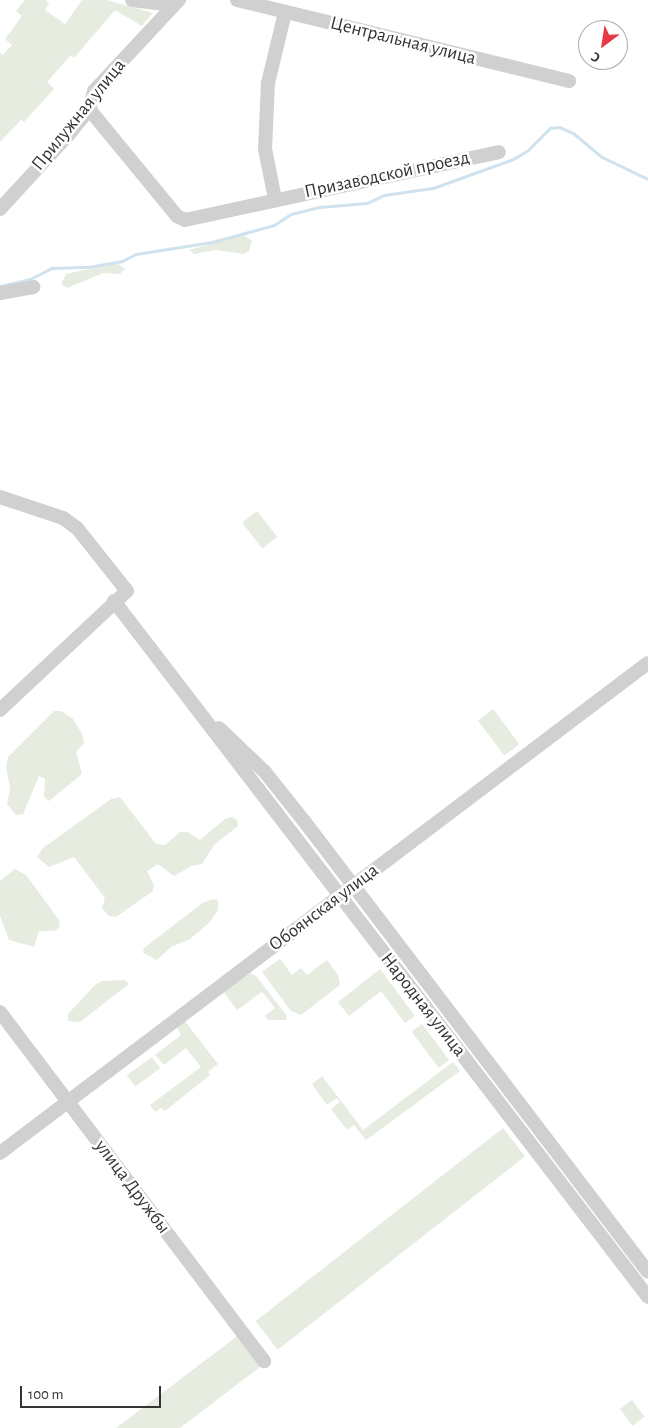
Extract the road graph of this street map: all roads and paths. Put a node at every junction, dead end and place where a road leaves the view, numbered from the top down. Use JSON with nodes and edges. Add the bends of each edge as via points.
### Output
{"nodes":[{"id":1,"x":132,"y":0,"type":"edge"},
{"id":2,"x":237,"y":0,"type":"edge"},
{"id":3,"x":175,"y":3,"type":"edge"},
{"id":4,"x":285,"y":12,"type":"junction"},
{"id":5,"x":569,"y":81,"type":"dead end"},
{"id":6,"x":89,"y":109,"type":"junction"},
{"id":7,"x":500,"y":152,"type":"dead end"},
{"id":8,"x":275,"y":199,"type":"junction"},
{"id":9,"x":0,"y":209,"type":"edge"},
{"id":10,"x":33,"y":287,"type":"dead end"},
{"id":11,"x":0,"y":294,"type":"edge"},
{"id":12,"x":0,"y":497,"type":"edge"},
{"id":13,"x":114,"y":601,"type":"junction"},
{"id":14,"x":648,"y":663,"type":"edge"},
{"id":15,"x":0,"y":710,"type":"edge"},
{"id":16,"x":200,"y":712,"type":"junction"},
{"id":17,"x":354,"y":886,"type":"junction"},
{"id":18,"x":339,"y":897,"type":"junction"},
{"id":19,"x":0,"y":1012,"type":"edge"},
{"id":20,"x":68,"y":1102,"type":"junction"},
{"id":21,"x":0,"y":1154,"type":"edge"},
{"id":22,"x":648,"y":1272,"type":"edge"},
{"id":23,"x":648,"y":1297,"type":"edge"},
{"id":24,"x":264,"y":1361,"type":"dead end"}],
"edges":[{"from":1,"to":3,"type":"street"},
{"from":2,"to":4,"type":"street","name":"Центральная улица"},
{"from":3,"to":6,"type":"street","name":"Прилужная улица","via":[[94,92]]},
{"from":4,"to":5,"type":"street","name":"Центральная улица"},
{"from":4,"to":8,"type":"street","via":[[268,83],[265,148]]},
{"from":6,"to":8,"type":"street","name":"Призаводской проезд","via":[[181,219],[190,220]]},
{"from":6,"to":9,"type":"street","name":"Прилужная улица"},
{"from":7,"to":8,"type":"street","name":"Призаводской проезд"},
{"from":10,"to":11,"type":"street"},
{"from":12,"to":13,"type":"street","via":[[37,507],[77,528],[126,591]]},
{"from":13,"to":15,"type":"street"},
{"from":13,"to":16,"type":"street","name":"Народная улица"},
{"from":14,"to":17,"type":"street","name":"Обоянская улица"},
{"from":16,"to":17,"type":"street","name":"Народная улица","via":[[265,772]]},
{"from":16,"to":18,"type":"street","name":"Народная улица"},
{"from":17,"to":18,"type":"street","name":"Обоянская улица"},
{"from":17,"to":22,"type":"street","name":"Народная улица"},
{"from":18,"to":20,"type":"street","name":"Обоянская улица"},
{"from":18,"to":23,"type":"street","name":"Народная улица"},
{"from":19,"to":20,"type":"street","name":"улица Дружбы"},
{"from":20,"to":21,"type":"street","name":"Обоянская улица"},
{"from":20,"to":24,"type":"street","name":"улица Дружбы"}]}
